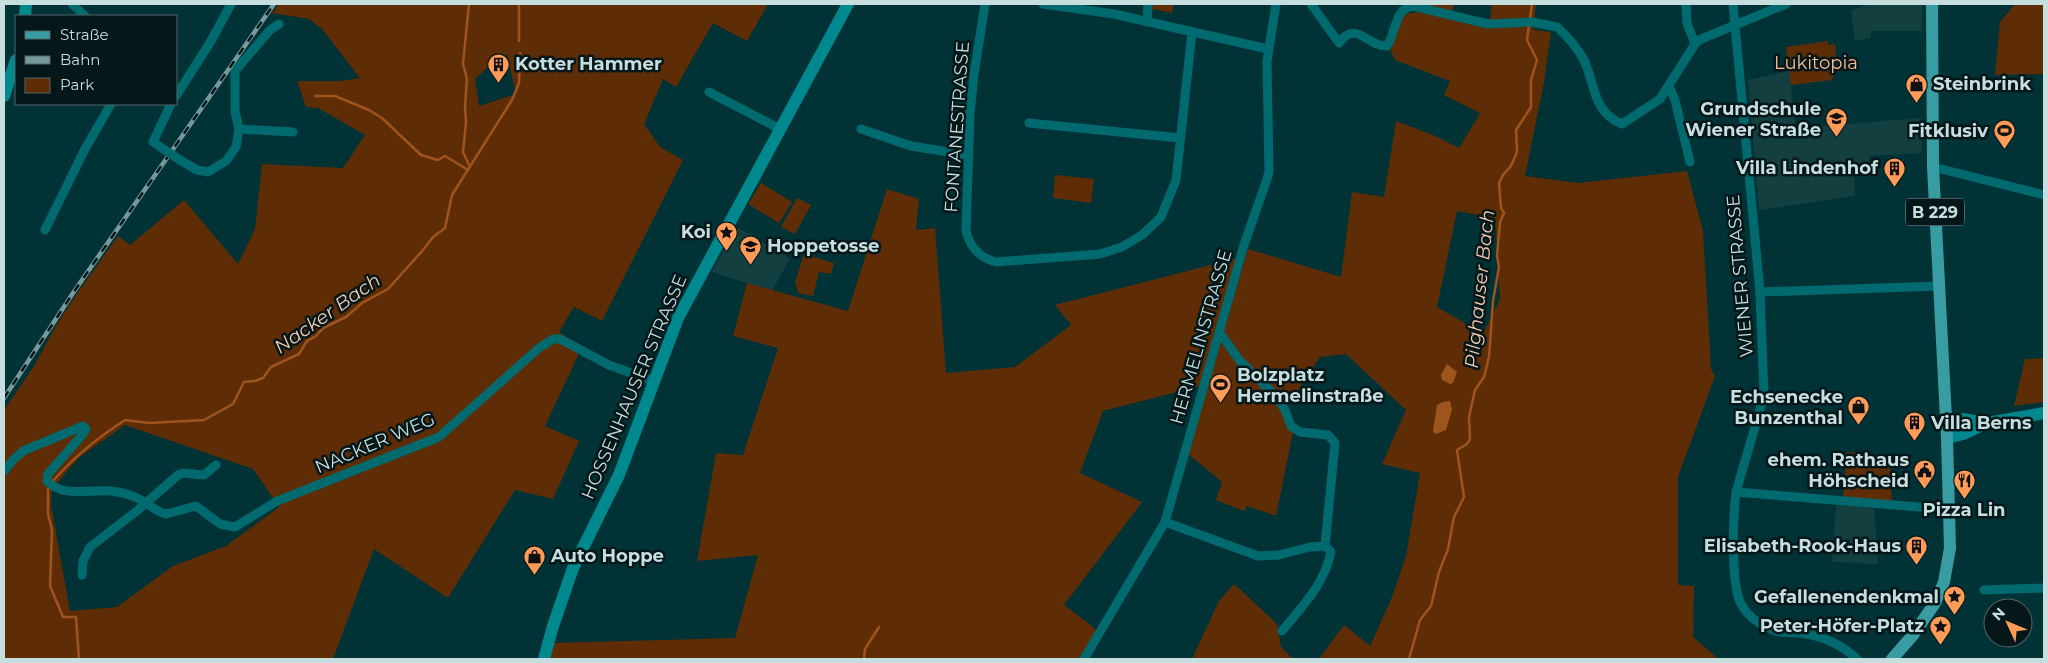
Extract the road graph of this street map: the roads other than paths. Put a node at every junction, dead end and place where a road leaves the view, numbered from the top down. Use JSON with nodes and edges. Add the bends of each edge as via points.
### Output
{"nodes":[{"id":1,"x":72,"y":4,"type":"edge"},
{"id":2,"x":231,"y":4,"type":"edge"},
{"id":3,"x":848,"y":4,"type":"edge"},
{"id":4,"x":985,"y":4,"type":"edge"},
{"id":5,"x":1043,"y":4,"type":"edge"},
{"id":6,"x":1148,"y":4,"type":"edge"},
{"id":7,"x":1276,"y":4,"type":"edge"},
{"id":8,"x":1311,"y":4,"type":"edge"},
{"id":9,"x":1686,"y":4,"type":"edge"},
{"id":10,"x":1733,"y":4,"type":"edge"},
{"id":11,"x":1786,"y":4,"type":"edge"},
{"id":12,"x":1932,"y":4,"type":"edge"},
{"id":13,"x":84,"y":15,"type":"edge"},
{"id":14,"x":1147,"y":22,"type":"junction"},
{"id":15,"x":279,"y":24,"type":"dead end"},
{"id":16,"x":1735,"y":25,"type":"junction"},
{"id":17,"x":1192,"y":32,"type":"junction"},
{"id":18,"x":1695,"y":44,"type":"junction"},
{"id":19,"x":1268,"y":49,"type":"junction"},
{"id":20,"x":15,"y":63,"type":"edge"},
{"id":21,"x":1668,"y":86,"type":"junction"},
{"id":22,"x":709,"y":92,"type":"dead end"},
{"id":23,"x":178,"y":93,"type":"edge"},
{"id":24,"x":4,"y":96,"type":"edge"},
{"id":25,"x":110,"y":105,"type":"edge"},
{"id":26,"x":172,"y":105,"type":"edge"},
{"id":27,"x":1029,"y":123,"type":"dead end"},
{"id":28,"x":780,"y":129,"type":"junction"},
{"id":29,"x":861,"y":129,"type":"dead end"},
{"id":30,"x":239,"y":130,"type":"junction"},
{"id":31,"x":293,"y":132,"type":"dead end"},
{"id":32,"x":1180,"y":138,"type":"junction"},
{"id":33,"x":968,"y":155,"type":"junction"},
{"id":34,"x":1690,"y":162,"type":"dead end"},
{"id":35,"x":1933,"y":167,"type":"junction"},
{"id":36,"x":2044,"y":195,"type":"edge"},
{"id":37,"x":45,"y":230,"type":"dead end"},
{"id":38,"x":1939,"y":286,"type":"junction"},
{"id":39,"x":1760,"y":292,"type":"junction"},
{"id":40,"x":1220,"y":333,"type":"junction"},
{"id":41,"x":653,"y":381,"type":"junction"},
{"id":42,"x":2044,"y":413,"type":"edge"},
{"id":43,"x":1946,"y":420,"type":"junction"},
{"id":44,"x":1987,"y":423,"type":"junction"},
{"id":45,"x":1947,"y":438,"type":"junction"},
{"id":46,"x":216,"y":465,"type":"dead end"},
{"id":47,"x":4,"y":470,"type":"edge"},
{"id":48,"x":1736,"y":492,"type":"junction"},
{"id":49,"x":146,"y":503,"type":"junction"},
{"id":50,"x":1950,"y":508,"type":"junction"},
{"id":51,"x":1165,"y":522,"type":"junction"},
{"id":52,"x":1325,"y":546,"type":"junction"},
{"id":53,"x":82,"y":576,"type":"dead end"},
{"id":54,"x":2044,"y":588,"type":"edge"},
{"id":55,"x":1984,"y":590,"type":"dead end"},
{"id":56,"x":1282,"y":631,"type":"dead end"},
{"id":57,"x":544,"y":659,"type":"edge"},
{"id":58,"x":1084,"y":659,"type":"edge"},
{"id":59,"x":1857,"y":659,"type":"edge"},
{"id":60,"x":1892,"y":659,"type":"edge"}],
"edges":[{"from":1,"to":13,"type":"street"},
{"from":2,"to":23,"type":"street"},
{"from":3,"to":28,"type":"street","name":"HOSSENHAUSER STRASSE"},
{"from":4,"to":33,"type":"street","name":"FONTANESTRASSE","via":[[974,74]]},
{"from":5,"to":14,"type":"street"},
{"from":6,"to":14,"type":"street"},
{"from":7,"to":19,"type":"street","name":"HERMELINSTRASSE"},
{"from":8,"to":21,"type":"street","via":[[1339,43],[1352,33],[1387,46],[1399,16],[1408,7],[1488,24],[1530,22],[1557,27],[1584,60],[1604,113],[1622,124],[1660,99]]},
{"from":9,"to":18,"type":"street","via":[[1687,23]]},
{"from":10,"to":16,"type":"street","name":"WIENER STRASSE"},
{"from":11,"to":16,"type":"street"},
{"from":12,"to":35,"type":"main road","number":"B 229"},
{"from":14,"to":17,"type":"street"},
{"from":15,"to":30,"type":"street","via":[[235,71],[235,111]]},
{"from":16,"to":18,"type":"street"},
{"from":16,"to":39,"type":"street","name":"WIENER STRASSE"},
{"from":17,"to":19,"type":"street"},
{"from":17,"to":32,"type":"street","name":"FONTANESTRASSE"},
{"from":18,"to":21,"type":"street"},
{"from":19,"to":40,"type":"street","name":"HERMELINSTRASSE","via":[[1269,172],[1244,245]]},
{"from":20,"to":24,"type":"street"},
{"from":21,"to":34,"type":"street","via":[[1675,100]]},
{"from":22,"to":28,"type":"street"},
{"from":25,"to":37,"type":"street"},
{"from":26,"to":30,"type":"street","bridge":true,"via":[[156,144],[202,172],[216,168],[234,151]]},
{"from":27,"to":32,"type":"street"},
{"from":28,"to":41,"type":"street","name":"HOSSENHAUSER STRASSE","via":[[692,290]]},
{"from":29,"to":33,"type":"street","via":[[912,146]]},
{"from":30,"to":31,"type":"street"},
{"from":32,"to":33,"type":"street","name":"FONTANESTRASSE","via":[[1176,180],[1165,209],[1153,225],[1122,246],[1100,254],[1056,258],[996,262],[976,252],[966,231]]},
{"from":35,"to":36,"type":"street"},
{"from":35,"to":38,"type":"main road","number":"B 229"},
{"from":38,"to":39,"type":"street"},
{"from":38,"to":43,"type":"main road","number":"B 229"},
{"from":39,"to":48,"type":"street","name":"WIENER STRASSE","via":[[1764,396]]},
{"from":40,"to":51,"type":"street","name":"HERMELINSTRASSE"},
{"from":40,"to":52,"type":"street","via":[[1240,360],[1276,396],[1291,426],[1300,432],[1328,435],[1335,443]]},
{"from":41,"to":49,"type":"street","name":"NACKER WEG","via":[[609,365],[560,339],[553,339],[438,437],[277,501],[235,527],[220,524],[198,507],[166,514]]},
{"from":41,"to":57,"type":"street","name":"HOSSENHAUSER STRASSE","via":[[620,475],[569,578]]},
{"from":42,"to":44,"type":"street"},
{"from":43,"to":44,"type":"street"},
{"from":43,"to":45,"type":"main road","number":"B 229"},
{"from":44,"to":45,"type":"street"},
{"from":45,"to":50,"type":"main road","number":"B 229"},
{"from":46,"to":49,"type":"street","via":[[204,474],[179,474]]},
{"from":47,"to":49,"type":"street","name":"NACKER WEG","via":[[23,451],[83,426],[86,428],[83,434],[48,472],[48,482],[66,491],[124,493]]},
{"from":48,"to":50,"type":"street"},
{"from":48,"to":59,"type":"street","name":"WIENER STRASSE","via":[[1735,575],[1743,606],[1768,628],[1807,634],[1837,644]]},
{"from":49,"to":53,"type":"street","via":[[90,547],[83,561]]},
{"from":50,"to":60,"type":"main road","number":"B 229","via":[[1950,548],[1942,589],[1913,635]]},
{"from":51,"to":52,"type":"street","via":[[1258,556]]},
{"from":51,"to":58,"type":"street","name":"HERMELINSTRASSE"},
{"from":52,"to":56,"type":"street","via":[[1331,552],[1326,570],[1314,592]]},
{"from":54,"to":55,"type":"street"}]}
